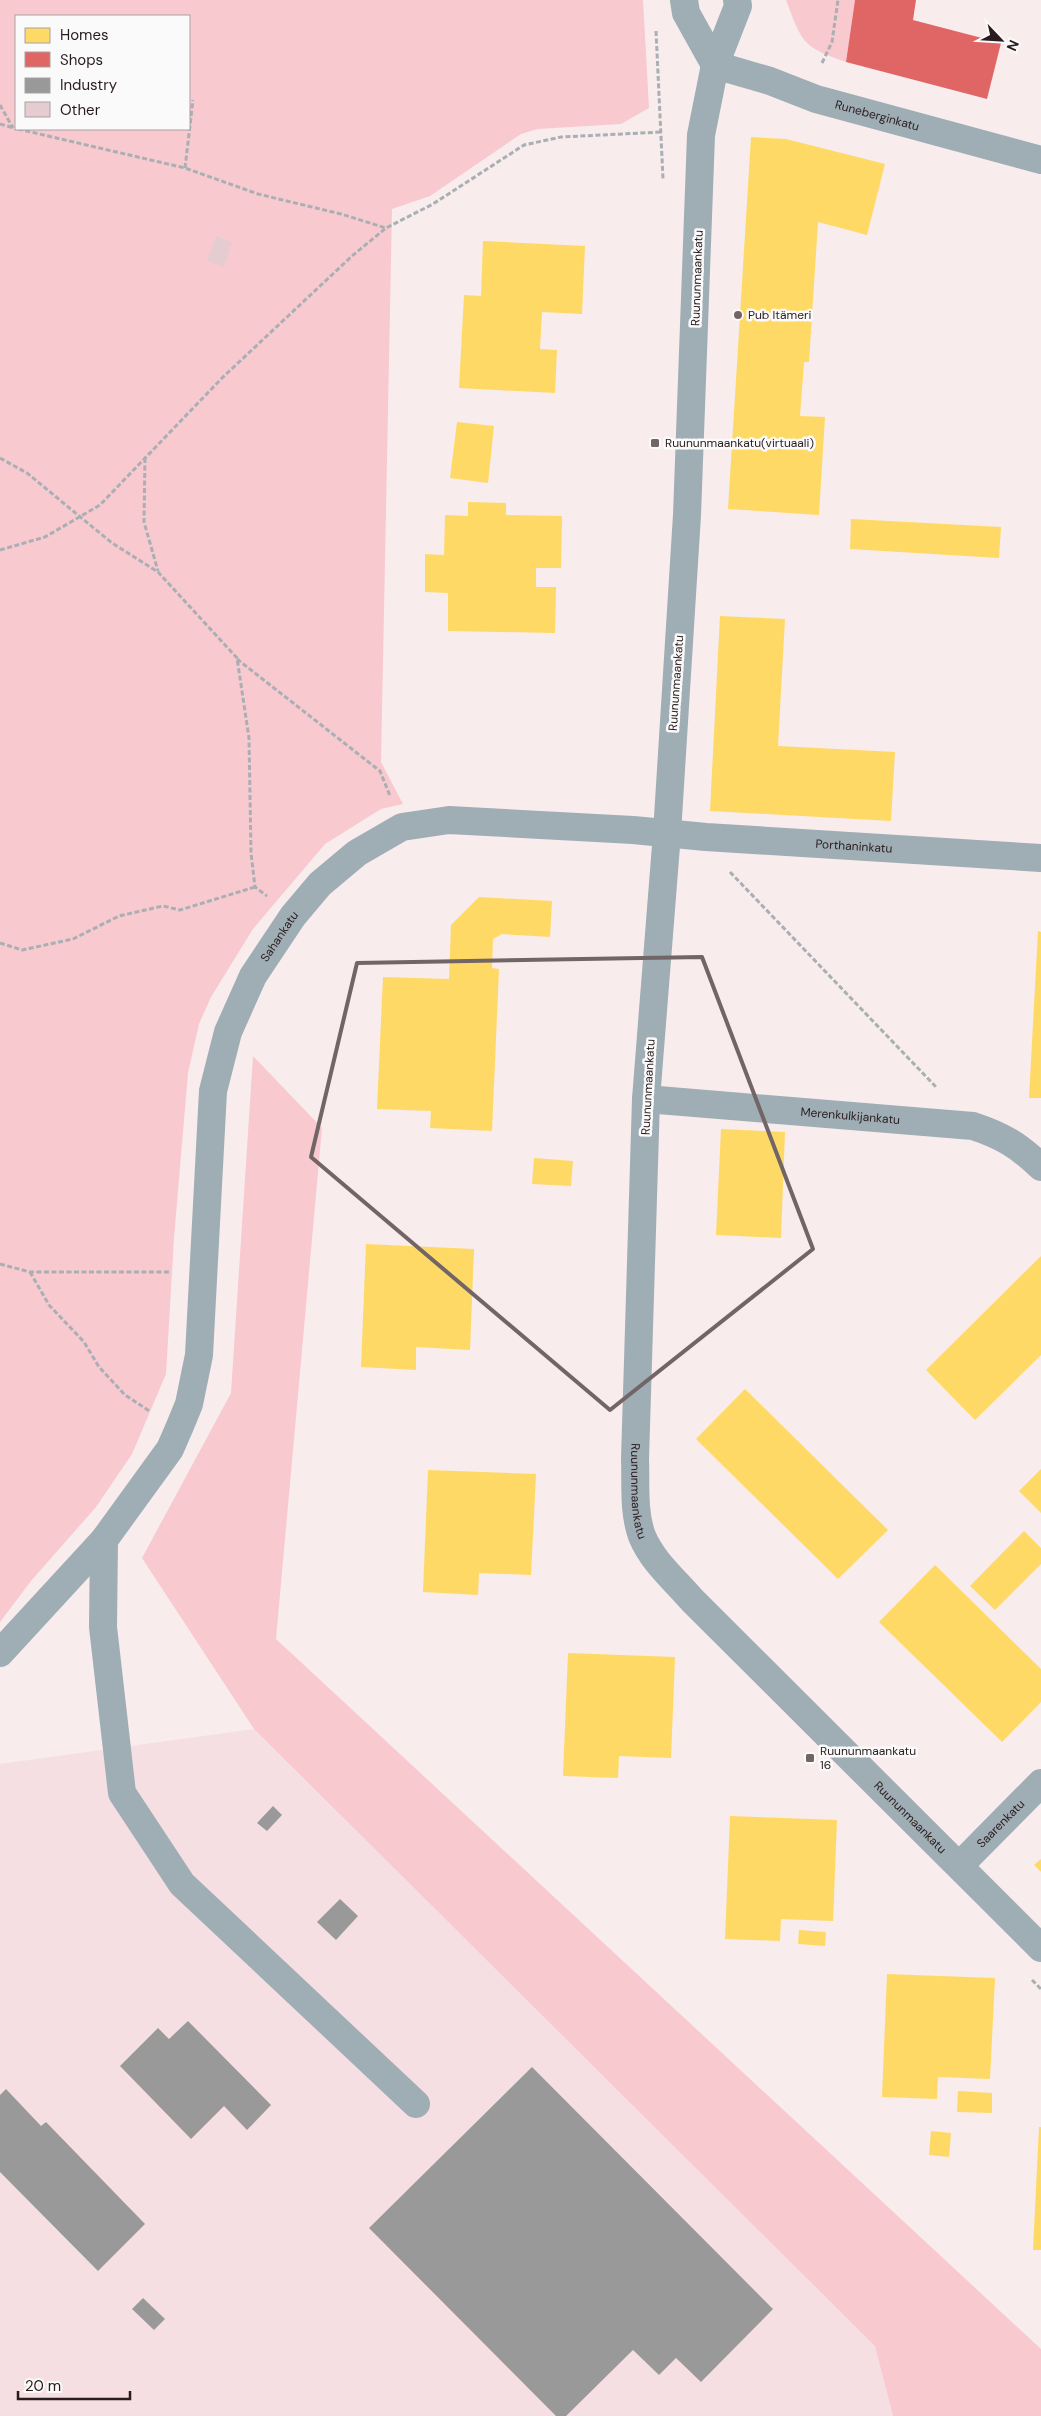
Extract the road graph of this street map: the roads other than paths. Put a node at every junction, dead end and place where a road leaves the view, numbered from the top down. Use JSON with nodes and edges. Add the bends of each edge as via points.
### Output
{"nodes":[{"id":1,"x":684,"y":0,"type":"edge"},
{"id":2,"x":737,"y":0,"type":"edge"},
{"id":3,"x":715,"y":65,"type":"junction"},
{"id":4,"x":1041,"y":160,"type":"edge"},
{"id":5,"x":667,"y":833,"type":"junction"},
{"id":6,"x":1041,"y":858,"type":"edge"},
{"id":7,"x":646,"y":1099,"type":"junction"},
{"id":8,"x":1041,"y":1167,"type":"edge"},
{"id":9,"x":104,"y":1540,"type":"junction"},
{"id":10,"x":0,"y":1653,"type":"edge"},
{"id":11,"x":1041,"y":1783,"type":"edge"},
{"id":12,"x":960,"y":1865,"type":"junction"},
{"id":13,"x":1041,"y":1948,"type":"edge"},
{"id":14,"x":416,"y":2104,"type":"dead end"}],
"edges":[{"from":1,"to":3,"type":"street","via":[[686,13]]},
{"from":2,"to":3,"type":"street","name":"Ruununmaankatu","via":[[738,6]]},
{"from":3,"to":4,"type":"street","name":"Runeberginkatu","via":[[816,99]]},
{"from":3,"to":5,"type":"street","name":"Ruununmaankatu","via":[[701,135],[688,496]]},
{"from":5,"to":6,"type":"street","name":"Porthaninkatu"},
{"from":5,"to":7,"type":"street","name":"Ruununmaankatu"},
{"from":5,"to":9,"type":"street","name":"Sahankatu","via":[[449,820],[402,827],[349,859],[320,884],[293,916],[253,976],[228,1032],[213,1091],[199,1354],[189,1404],[170,1448]]},
{"from":7,"to":8,"type":"street","name":"Merenkulkijankatu","via":[[972,1126],[1000,1135]]},
{"from":7,"to":12,"type":"street","name":"Ruununmaankatu","via":[[635,1458],[637,1510],[642,1535],[654,1557],[692,1600]]},
{"from":9,"to":10,"type":"street","name":"Sahankatu"},
{"from":9,"to":14,"type":"street","via":[[103,1627],[122,1793],[182,1884]]},
{"from":11,"to":12,"type":"street","name":"Saarenkatu"},
{"from":12,"to":13,"type":"street","name":"Ruununmaankatu"}]}
